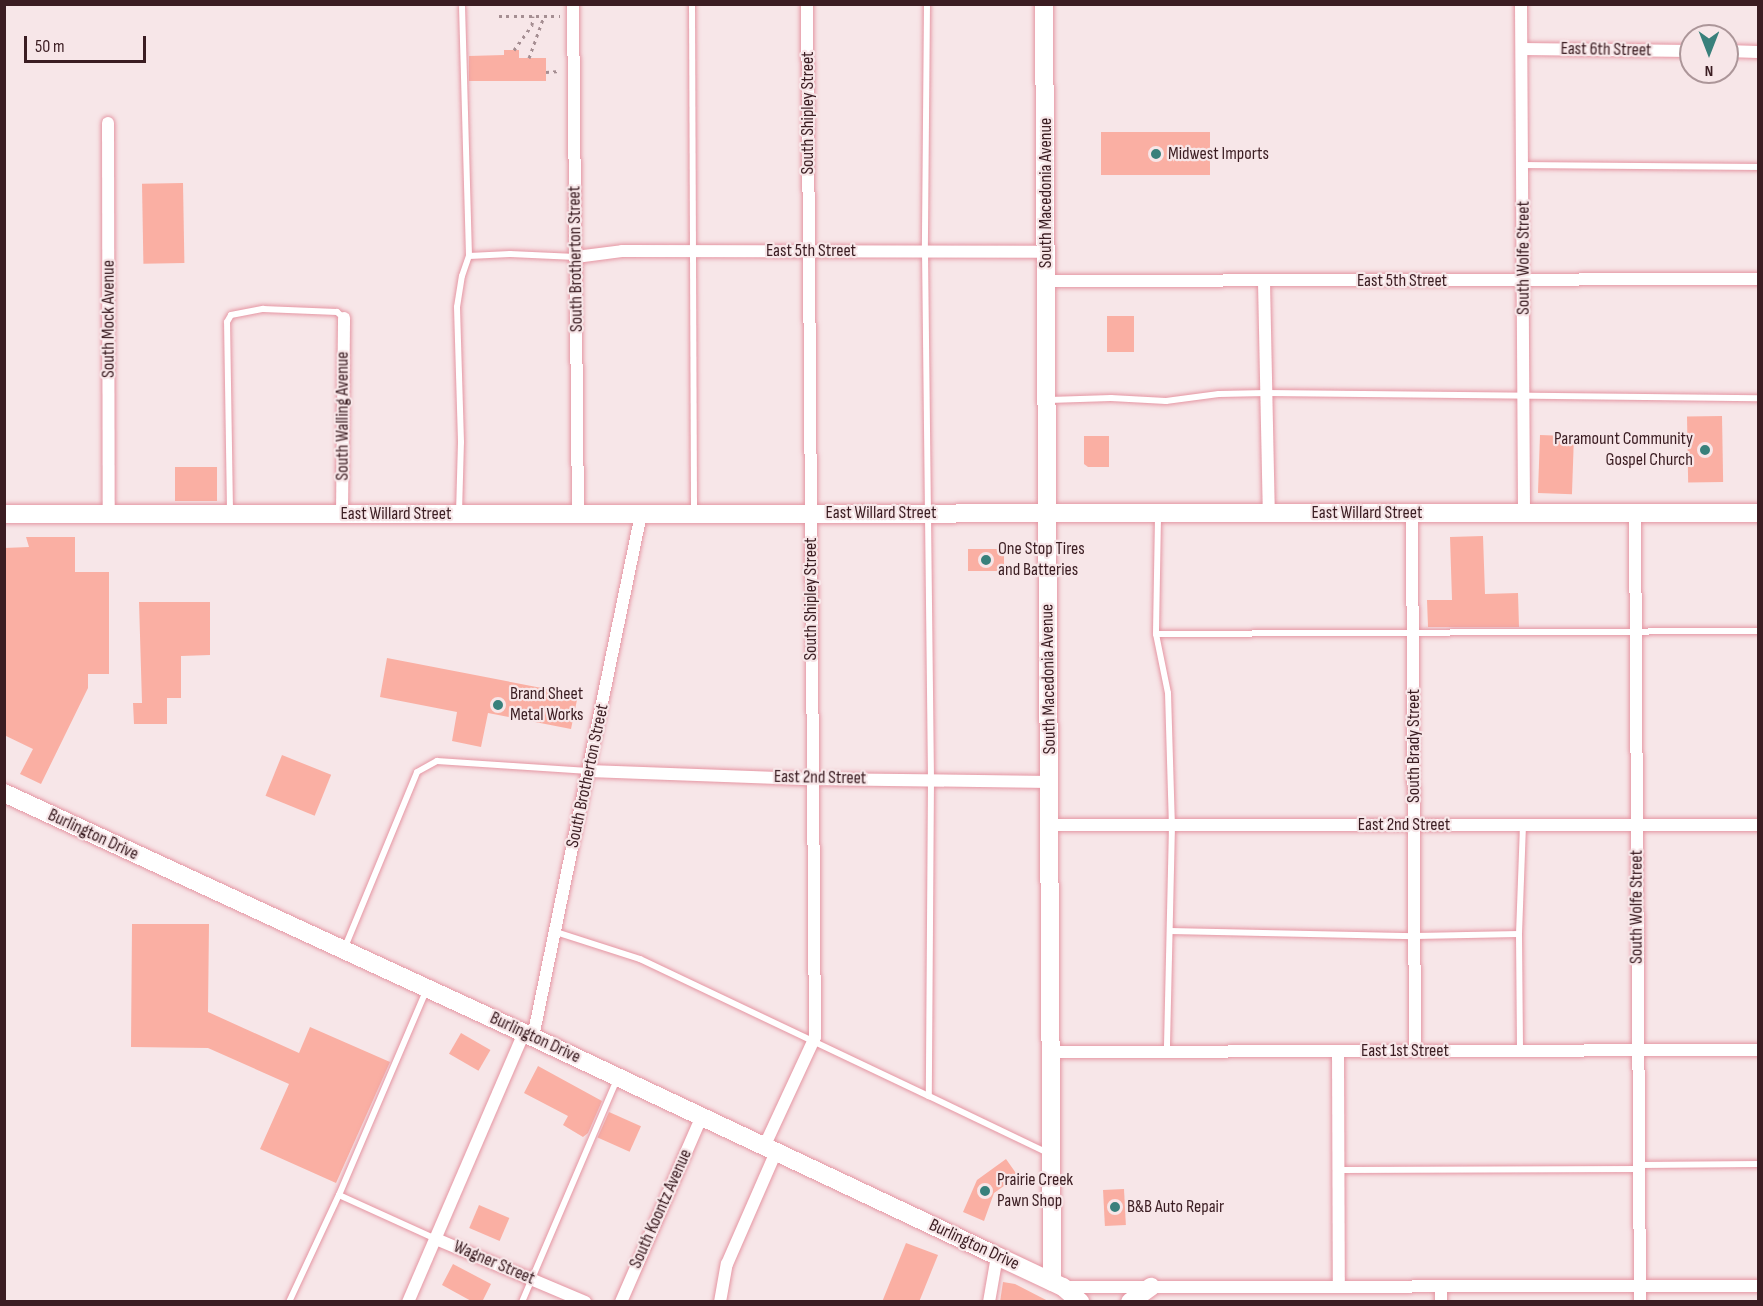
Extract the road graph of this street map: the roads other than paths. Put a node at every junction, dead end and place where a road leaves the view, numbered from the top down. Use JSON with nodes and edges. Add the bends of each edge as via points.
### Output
{"nodes":[{"id":1,"x":573,"y":4,"type":"edge"},
{"id":2,"x":692,"y":4,"type":"edge"},
{"id":3,"x":807,"y":4,"type":"edge"},
{"id":4,"x":927,"y":4,"type":"edge"},
{"id":5,"x":1044,"y":4,"type":"edge"},
{"id":6,"x":1521,"y":4,"type":"edge"},
{"id":7,"x":462,"y":7,"type":"dead end"},
{"id":8,"x":1522,"y":49,"type":"junction"},
{"id":9,"x":1679,"y":51,"type":"edge"},
{"id":10,"x":1739,"y":51,"type":"edge"},
{"id":11,"x":1758,"y":52,"type":"edge"},
{"id":12,"x":108,"y":123,"type":"dead end"},
{"id":13,"x":1523,"y":165,"type":"junction"},
{"id":14,"x":1758,"y":167,"type":"edge"},
{"id":15,"x":808,"y":250,"type":"junction"},
{"id":16,"x":694,"y":251,"type":"junction"},
{"id":17,"x":925,"y":251,"type":"junction"},
{"id":18,"x":1046,"y":252,"type":"junction"},
{"id":19,"x":469,"y":256,"type":"junction"},
{"id":20,"x":576,"y":257,"type":"junction"},
{"id":21,"x":1758,"y":279,"type":"edge"},
{"id":22,"x":1524,"y":280,"type":"junction"},
{"id":23,"x":1046,"y":281,"type":"junction"},
{"id":24,"x":1264,"y":282,"type":"junction"},
{"id":25,"x":344,"y":318,"type":"joint"},
{"id":26,"x":1266,"y":393,"type":"junction"},
{"id":27,"x":1524,"y":394,"type":"junction"},
{"id":28,"x":1758,"y":398,"type":"edge"},
{"id":29,"x":1047,"y":400,"type":"junction"},
{"id":30,"x":1524,"y":512,"type":"junction"},
{"id":31,"x":1635,"y":512,"type":"junction"},
{"id":32,"x":578,"y":513,"type":"junction"},
{"id":33,"x":810,"y":513,"type":"junction"},
{"id":34,"x":929,"y":513,"type":"junction"},
{"id":35,"x":1047,"y":513,"type":"junction"},
{"id":36,"x":1158,"y":513,"type":"junction"},
{"id":37,"x":1269,"y":513,"type":"junction"},
{"id":38,"x":1758,"y":513,"type":"edge"},
{"id":39,"x":4,"y":514,"type":"edge"},
{"id":40,"x":109,"y":514,"type":"junction"},
{"id":41,"x":230,"y":514,"type":"junction"},
{"id":42,"x":342,"y":514,"type":"junction"},
{"id":43,"x":459,"y":514,"type":"junction"},
{"id":44,"x":641,"y":514,"type":"junction"},
{"id":45,"x":694,"y":514,"type":"junction"},
{"id":46,"x":1412,"y":514,"type":"junction"},
{"id":47,"x":1635,"y":631,"type":"junction"},
{"id":48,"x":1758,"y":631,"type":"edge"},
{"id":49,"x":1413,"y":633,"type":"junction"},
{"id":50,"x":1156,"y":634,"type":"junction"},
{"id":51,"x":589,"y":771,"type":"junction"},
{"id":52,"x":812,"y":779,"type":"junction"},
{"id":53,"x":931,"y":780,"type":"junction"},
{"id":54,"x":1050,"y":782,"type":"junction"},
{"id":55,"x":4,"y":794,"type":"edge"},
{"id":56,"x":1050,"y":825,"type":"junction"},
{"id":57,"x":1172,"y":825,"type":"junction"},
{"id":58,"x":1414,"y":825,"type":"junction"},
{"id":59,"x":1523,"y":825,"type":"junction"},
{"id":60,"x":1636,"y":825,"type":"junction"},
{"id":61,"x":1758,"y":825,"type":"edge"},
{"id":62,"x":1170,"y":931,"type":"junction"},
{"id":63,"x":556,"y":932,"type":"junction"},
{"id":64,"x":1519,"y":934,"type":"junction"},
{"id":65,"x":1415,"y":936,"type":"junction"},
{"id":66,"x":344,"y":951,"type":"junction"},
{"id":67,"x":427,"y":988,"type":"junction"},
{"id":68,"x":529,"y":1035,"type":"junction"},
{"id":69,"x":814,"y":1042,"type":"junction"},
{"id":70,"x":1639,"y":1050,"type":"junction"},
{"id":71,"x":1758,"y":1050,"type":"edge"},
{"id":72,"x":1338,"y":1051,"type":"junction"},
{"id":73,"x":1415,"y":1051,"type":"junction"},
{"id":74,"x":1520,"y":1051,"type":"junction"},
{"id":75,"x":1051,"y":1052,"type":"junction"},
{"id":76,"x":1167,"y":1052,"type":"junction"},
{"id":77,"x":618,"y":1077,"type":"junction"},
{"id":78,"x":929,"y":1096,"type":"junction"},
{"id":79,"x":702,"y":1116,"type":"junction"},
{"id":80,"x":770,"y":1149,"type":"junction"},
{"id":81,"x":1052,"y":1155,"type":"junction"},
{"id":82,"x":1758,"y":1164,"type":"edge"},
{"id":83,"x":1640,"y":1167,"type":"junction"},
{"id":84,"x":1339,"y":1170,"type":"junction"},
{"id":85,"x":339,"y":1195,"type":"junction"},
{"id":86,"x":436,"y":1239,"type":"junction"},
{"id":87,"x":998,"y":1256,"type":"junction"},
{"id":88,"x":531,"y":1279,"type":"junction"},
{"id":89,"x":1058,"y":1285,"type":"junction"},
{"id":90,"x":1441,"y":1286,"type":"junction"},
{"id":91,"x":1640,"y":1286,"type":"junction"},
{"id":92,"x":1758,"y":1286,"type":"edge"},
{"id":93,"x":1151,"y":1287,"type":"junction"},
{"id":94,"x":1339,"y":1287,"type":"junction"},
{"id":95,"x":289,"y":1302,"type":"edge"},
{"id":96,"x":408,"y":1302,"type":"edge"},
{"id":97,"x":522,"y":1302,"type":"edge"},
{"id":98,"x":585,"y":1302,"type":"edge"},
{"id":99,"x":621,"y":1302,"type":"edge"},
{"id":100,"x":720,"y":1302,"type":"edge"},
{"id":101,"x":989,"y":1302,"type":"edge"},
{"id":102,"x":1080,"y":1302,"type":"edge"},
{"id":103,"x":1130,"y":1302,"type":"edge"},
{"id":104,"x":1441,"y":1302,"type":"edge"},
{"id":105,"x":1640,"y":1302,"type":"edge"}],
"edges":[{"from":1,"to":20,"type":"street","name":"South Brotherton Street"},
{"from":2,"to":16,"type":"lane"},
{"from":3,"to":15,"type":"street","name":"South Shipley Street"},
{"from":4,"to":17,"type":"lane"},
{"from":5,"to":18,"type":"street","name":"South Macedonia Avenue"},
{"from":6,"to":8,"type":"street","name":"South Wolfe Street"},
{"from":7,"to":19,"type":"lane"},
{"from":8,"to":9,"type":"street","name":"East 6th Street"},
{"from":8,"to":13,"type":"street","name":"South Wolfe Street"},
{"from":10,"to":11,"type":"street"},
{"from":12,"to":40,"type":"street","name":"South Mock Avenue"},
{"from":13,"to":14,"type":"lane"},
{"from":13,"to":22,"type":"street","name":"South Wolfe Street"},
{"from":15,"to":16,"type":"street","name":"East 5th Street"},
{"from":15,"to":17,"type":"street","name":"East 5th Street"},
{"from":15,"to":33,"type":"street","name":"South Shipley Street"},
{"from":16,"to":20,"type":"street","name":"East 5th Street","via":[[622,251]]},
{"from":16,"to":45,"type":"lane"},
{"from":17,"to":18,"type":"street","name":"East 5th Street"},
{"from":17,"to":34,"type":"lane"},
{"from":18,"to":23,"type":"street","name":"South Macedonia Avenue"},
{"from":19,"to":20,"type":"lane"},
{"from":19,"to":43,"type":"lane","via":[[457,307]]},
{"from":20,"to":32,"type":"street","name":"South Brotherton Street"},
{"from":21,"to":22,"type":"street","name":"East 5th Street"},
{"from":22,"to":24,"type":"street","name":"East 5th Street"},
{"from":22,"to":27,"type":"street","name":"South Wolfe Street"},
{"from":23,"to":24,"type":"street","name":"East 5th Street"},
{"from":23,"to":29,"type":"street","name":"South Macedonia Avenue"},
{"from":24,"to":26,"type":"street"},
{"from":25,"to":41,"type":"lane","via":[[337,312],[263,309],[231,315],[227,322]]},
{"from":25,"to":42,"type":"street","name":"South Walling Avenue"},
{"from":26,"to":27,"type":"lane"},
{"from":26,"to":29,"type":"lane","via":[[1166,401]]},
{"from":26,"to":37,"type":"street"},
{"from":27,"to":28,"type":"lane"},
{"from":27,"to":30,"type":"street","name":"South Wolfe Street"},
{"from":29,"to":35,"type":"street","name":"South Macedonia Avenue"},
{"from":30,"to":31,"type":"street","name":"East Willard Street"},
{"from":30,"to":46,"type":"street","name":"East Willard Street"},
{"from":31,"to":38,"type":"street","name":"East Willard Street"},
{"from":31,"to":47,"type":"street","name":"South Wolfe Street"},
{"from":32,"to":43,"type":"street","name":"East Willard Street"},
{"from":32,"to":44,"type":"street","name":"East Willard Street"},
{"from":33,"to":34,"type":"street","name":"East Willard Street"},
{"from":33,"to":45,"type":"street","name":"East Willard Street"},
{"from":33,"to":52,"type":"street","name":"South Shipley Street"},
{"from":34,"to":35,"type":"street","name":"East Willard Street"},
{"from":34,"to":53,"type":"lane"},
{"from":35,"to":36,"type":"street","name":"East Willard Street"},
{"from":35,"to":54,"type":"street","name":"South Macedonia Avenue"},
{"from":36,"to":37,"type":"street","name":"East Willard Street"},
{"from":36,"to":50,"type":"lane"},
{"from":37,"to":46,"type":"street","name":"East Willard Street"},
{"from":39,"to":40,"type":"street","name":"East Willard Street"},
{"from":40,"to":41,"type":"street","name":"East Willard Street"},
{"from":41,"to":42,"type":"street","name":"East Willard Street"},
{"from":42,"to":43,"type":"street","name":"East Willard Street"},
{"from":44,"to":45,"type":"street","name":"East Willard Street"},
{"from":44,"to":51,"type":"street","name":"South Brotherton Street"},
{"from":46,"to":49,"type":"street","name":"South Brady Street"},
{"from":47,"to":48,"type":"lane"},
{"from":47,"to":49,"type":"lane"},
{"from":47,"to":60,"type":"street","name":"South Wolfe Street"},
{"from":49,"to":50,"type":"lane"},
{"from":49,"to":58,"type":"street","name":"South Brady Street"},
{"from":50,"to":57,"type":"lane","via":[[1168,693]]},
{"from":51,"to":52,"type":"street","name":"East 2nd Street"},
{"from":51,"to":63,"type":"street","name":"South Brotherton Street"},
{"from":51,"to":66,"type":"lane","via":[[437,761],[417,772]]},
{"from":52,"to":53,"type":"street","name":"East 2nd Street"},
{"from":52,"to":69,"type":"street","name":"South Shipley Street"},
{"from":53,"to":54,"type":"street","name":"East 2nd Street"},
{"from":53,"to":78,"type":"lane"},
{"from":54,"to":56,"type":"street","name":"South Macedonia Avenue"},
{"from":55,"to":66,"type":"street","name":"Burlington Drive"},
{"from":56,"to":57,"type":"street","name":"East 2nd Street"},
{"from":56,"to":75,"type":"street","name":"South Macedonia Avenue"},
{"from":57,"to":58,"type":"street","name":"East 2nd Street"},
{"from":57,"to":62,"type":"lane"},
{"from":58,"to":59,"type":"street","name":"East 2nd Street"},
{"from":58,"to":65,"type":"street","name":"South Brady Street"},
{"from":59,"to":60,"type":"street","name":"East 2nd Street"},
{"from":59,"to":64,"type":"lane"},
{"from":60,"to":61,"type":"street","name":"East 2nd Street"},
{"from":60,"to":70,"type":"street","name":"South Wolfe Street"},
{"from":62,"to":65,"type":"lane"},
{"from":62,"to":76,"type":"lane"},
{"from":63,"to":68,"type":"street","name":"South Brotherton Street"},
{"from":63,"to":69,"type":"lane","via":[[640,959]]},
{"from":64,"to":65,"type":"lane"},
{"from":64,"to":74,"type":"lane"},
{"from":65,"to":73,"type":"street","name":"South Brady Street"},
{"from":66,"to":67,"type":"street","name":"Burlington Drive"},
{"from":67,"to":68,"type":"street","name":"Burlington Drive"},
{"from":67,"to":85,"type":"lane"},
{"from":68,"to":77,"type":"street","name":"Burlington Drive"},
{"from":68,"to":86,"type":"street","name":"South Brotherton Street"},
{"from":69,"to":78,"type":"lane"},
{"from":69,"to":80,"type":"street","name":"South Shipley Street"},
{"from":70,"to":71,"type":"street","name":"East 1st Street"},
{"from":70,"to":74,"type":"street","name":"East 1st Street"},
{"from":70,"to":83,"type":"street","name":"South Wolfe Street"},
{"from":72,"to":73,"type":"street","name":"East 1st Street"},
{"from":72,"to":76,"type":"street","name":"East 1st Street"},
{"from":72,"to":84,"type":"street"},
{"from":73,"to":74,"type":"street","name":"East 1st Street"},
{"from":75,"to":76,"type":"street","name":"East 1st Street"},
{"from":75,"to":81,"type":"street","name":"South Macedonia Avenue"},
{"from":77,"to":79,"type":"street","name":"Burlington Drive"},
{"from":77,"to":88,"type":"lane"},
{"from":78,"to":81,"type":"lane"},
{"from":79,"to":80,"type":"street","name":"Burlington Drive"},
{"from":79,"to":99,"type":"street","name":"South Koontz Avenue"},
{"from":80,"to":87,"type":"street","name":"Burlington Drive"},
{"from":80,"to":100,"type":"street","name":"South Shipley Street","via":[[727,1264]]},
{"from":81,"to":89,"type":"street","name":"South Macedonia Avenue"},
{"from":82,"to":83,"type":"lane"},
{"from":83,"to":84,"type":"lane"},
{"from":83,"to":91,"type":"street","name":"South Wolfe Street"},
{"from":84,"to":94,"type":"street"},
{"from":85,"to":86,"type":"lane"},
{"from":85,"to":95,"type":"lane"},
{"from":86,"to":88,"type":"street","name":"Wagner Street"},
{"from":86,"to":96,"type":"street","name":"South Brotherton Street"},
{"from":87,"to":89,"type":"street","name":"Burlington Drive"},
{"from":87,"to":101,"type":"street"},
{"from":88,"to":97,"type":"lane"},
{"from":88,"to":98,"type":"street","name":"Wagner Street"},
{"from":89,"to":93,"type":"street"},
{"from":89,"to":102,"type":"street","name":"Burlington Drive"},
{"from":90,"to":91,"type":"street"},
{"from":90,"to":94,"type":"street"},
{"from":90,"to":104,"type":"street"},
{"from":91,"to":92,"type":"street"},
{"from":91,"to":105,"type":"street","name":"South Wolfe Street"},
{"from":93,"to":94,"type":"street"},
{"from":93,"to":103,"type":"street"}]}
